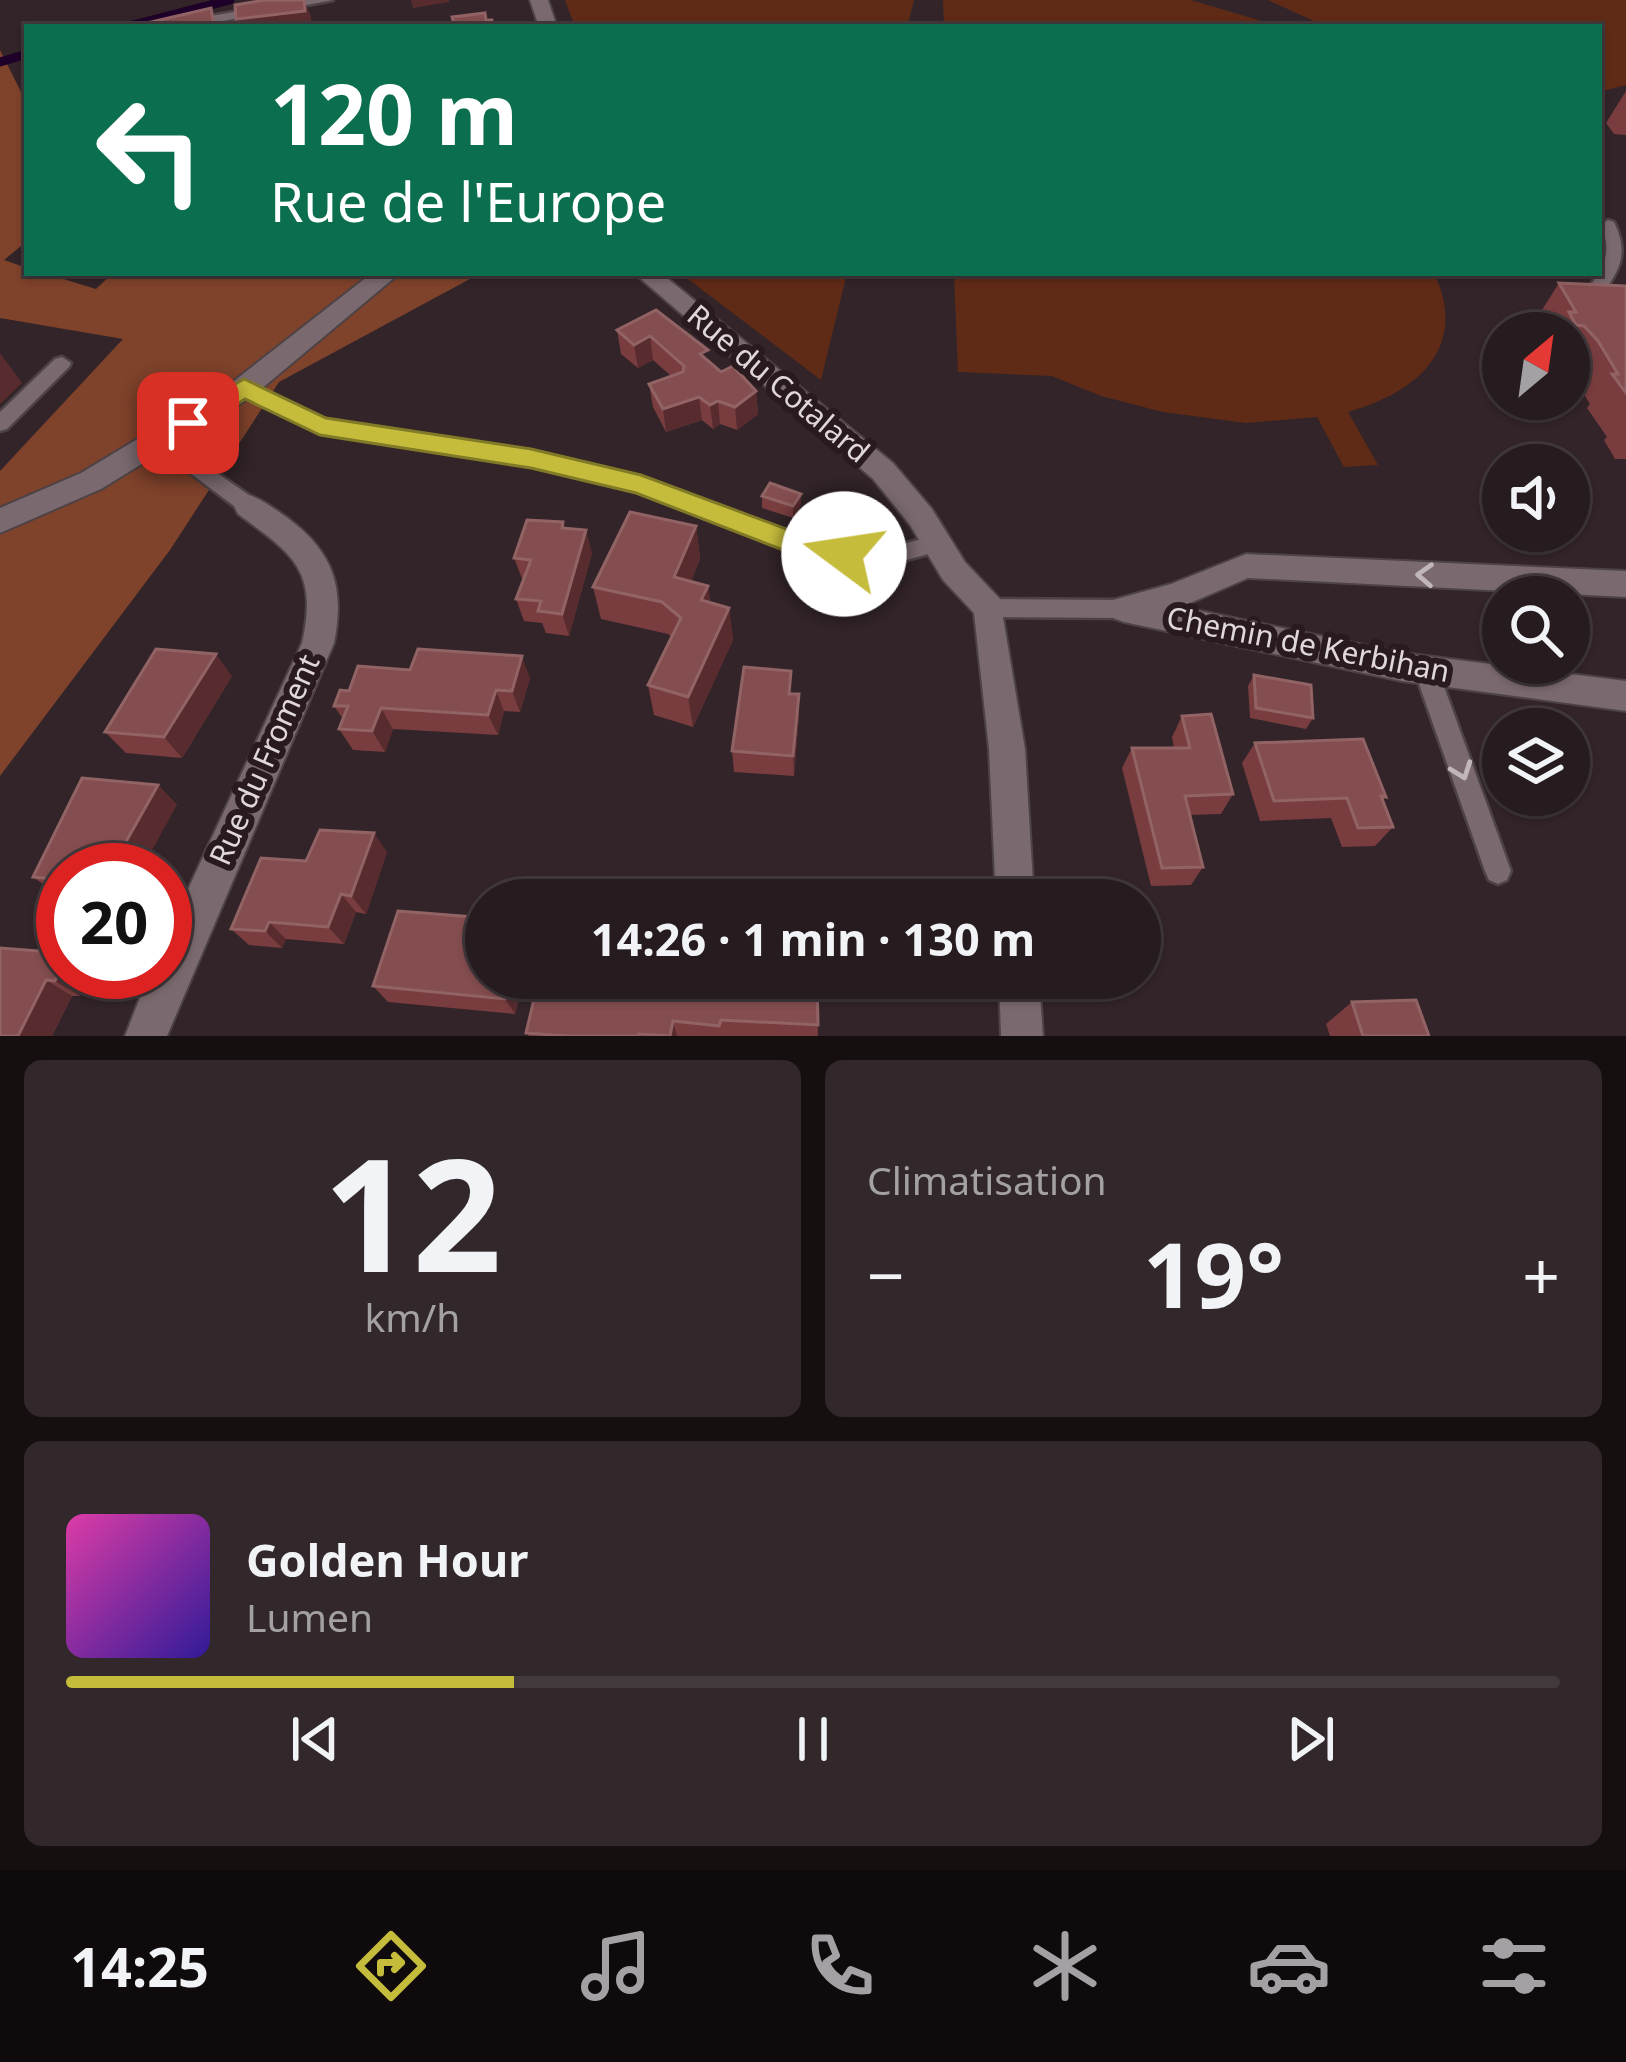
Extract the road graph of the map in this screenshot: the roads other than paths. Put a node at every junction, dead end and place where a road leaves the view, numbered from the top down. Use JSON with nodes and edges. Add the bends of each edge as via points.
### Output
{"nodes":[{"id":1,"x":327,"y":0,"type":"edge"},
{"id":2,"x":187,"y":24,"type":"edge"},
{"id":3,"x":1608,"y":225,"type":"dead end"},
{"id":4,"x":384,"y":276,"type":"edge"},
{"id":5,"x":650,"y":276,"type":"edge"},
{"id":6,"x":1626,"y":331,"type":"edge"},
{"id":7,"x":62,"y":363,"type":"dead end"},
{"id":8,"x":244,"y":388,"type":"junction"},
{"id":9,"x":0,"y":424,"type":"edge"},
{"id":10,"x":160,"y":441,"type":"junction"},
{"id":11,"x":249,"y":506,"type":"joint"},
{"id":12,"x":0,"y":521,"type":"edge"},
{"id":13,"x":938,"y":543,"type":"junction"},
{"id":14,"x":1210,"y":579,"type":"junction"},
{"id":15,"x":1626,"y":584,"type":"edge"},
{"id":16,"x":989,"y":608,"type":"junction"},
{"id":17,"x":1124,"y":609,"type":"junction"},
{"id":18,"x":1233,"y":632,"type":"junction"},
{"id":19,"x":1426,"y":670,"type":"junction"},
{"id":20,"x":1626,"y":696,"type":"edge"},
{"id":21,"x":1498,"y":871,"type":"dead end"},
{"id":22,"x":1014,"y":879,"type":"edge"},
{"id":23,"x":1019,"y":999,"type":"edge"},
{"id":24,"x":146,"y":1036,"type":"edge"},
{"id":25,"x":1022,"y":1036,"type":"edge"}],
"edges":[{"from":1,"to":2,"type":"lane"},
{"from":3,"to":6,"type":"lane","via":[[1616,255],[1598,287]]},
{"from":4,"to":8,"type":"street"},
{"from":5,"to":13,"type":"street","name":"Rue du Cotalard","via":[[883,472]]},
{"from":7,"to":9,"type":"lane"},
{"from":8,"to":10,"type":"street"},
{"from":8,"to":13,"type":"lane","via":[[320,426],[531,458],[641,485],[811,550],[878,560]]},
{"from":10,"to":11,"type":"lane"},
{"from":10,"to":12,"type":"street"},
{"from":11,"to":24,"type":"street","name":"Rue du Froment","via":[[316,562],[330,600]]},
{"from":13,"to":16,"type":"street","name":"Rue du Cotalard"},
{"from":15,"to":14,"type":"street","one_way":true,"via":[[1246,566]]},
{"from":14,"to":17,"type":"street"},
{"from":14,"to":18,"type":"street","via":[[1212,602]]},
{"from":16,"to":17,"type":"lane","name":"Chemin de Kerbihan"},
{"from":16,"to":22,"type":"street"},
{"from":17,"to":18,"type":"street","name":"Chemin de Kerbihan"},
{"from":18,"to":19,"type":"street","name":"Chemin de Kerbihan"},
{"from":19,"to":20,"type":"street","name":"Chemin de Kerbihan"},
{"from":19,"to":21,"type":"lane","one_way":true},
{"from":23,"to":25,"type":"street"}]}
